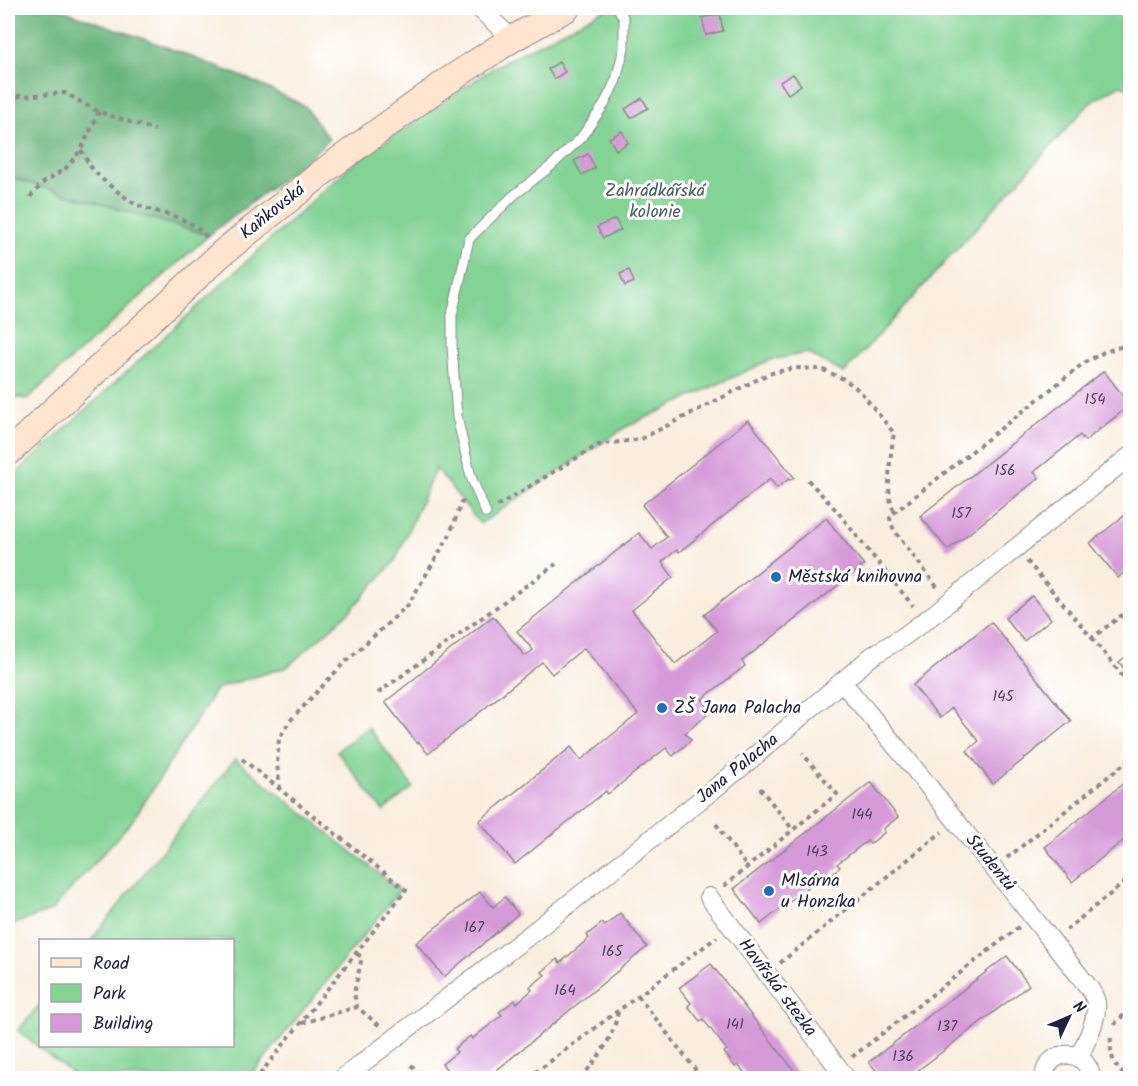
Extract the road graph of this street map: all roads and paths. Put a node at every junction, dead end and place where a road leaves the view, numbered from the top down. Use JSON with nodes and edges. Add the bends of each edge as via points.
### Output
{"nodes":[{"id":1,"x":479,"y":8,"type":"edge"},
{"id":2,"x":567,"y":8,"type":"edge"},
{"id":3,"x":618,"y":8,"type":"edge"},
{"id":4,"x":512,"y":39,"type":"junction"},
{"id":5,"x":8,"y":97,"type":"edge"},
{"id":6,"x":99,"y":112,"type":"junction"},
{"id":7,"x":155,"y":130,"type":"dead end"},
{"id":8,"x":81,"y":150,"type":"junction"},
{"id":9,"x":30,"y":197,"type":"dead end"},
{"id":10,"x":221,"y":254,"type":"junction"},
{"id":11,"x":1131,"y":344,"type":"edge"},
{"id":12,"x":8,"y":453,"type":"edge"},
{"id":13,"x":1131,"y":456,"type":"edge"},
{"id":14,"x":472,"y":478,"type":"junction"},
{"id":15,"x":808,"y":480,"type":"dead end"},
{"id":16,"x":895,"y":512,"type":"junction"},
{"id":17,"x":486,"y":513,"type":"joint"},
{"id":18,"x":1016,"y":549,"type":"junction"},
{"id":19,"x":556,"y":564,"type":"dead end"},
{"id":20,"x":948,"y":603,"type":"junction"},
{"id":21,"x":1131,"y":609,"type":"edge"},
{"id":22,"x":906,"y":613,"type":"dead end"},
{"id":23,"x":1092,"y":638,"type":"junction"},
{"id":24,"x":842,"y":682,"type":"junction"},
{"id":25,"x":1131,"y":685,"type":"edge"},
{"id":26,"x":378,"y":693,"type":"dead end"},
{"id":27,"x":801,"y":753,"type":"dead end"},
{"id":28,"x":242,"y":759,"type":"dead end"},
{"id":29,"x":1131,"y":759,"type":"edge"},
{"id":30,"x":760,"y":788,"type":"dead end"},
{"id":31,"x":280,"y":790,"type":"junction"},
{"id":32,"x":716,"y":824,"type":"dead end"},
{"id":33,"x":793,"y":830,"type":"junction"},
{"id":34,"x":945,"y":830,"type":"dead end"},
{"id":35,"x":1003,"y":861,"type":"dead end"},
{"id":36,"x":747,"y":867,"type":"junction"},
{"id":37,"x":1131,"y":878,"type":"edge"},
{"id":38,"x":716,"y":892,"type":"joint"},
{"id":39,"x":1022,"y":924,"type":"dead end"},
{"id":40,"x":731,"y":926,"type":"junction"},
{"id":41,"x":1062,"y":934,"type":"dead end"},
{"id":42,"x":357,"y":954,"type":"junction"},
{"id":43,"x":766,"y":974,"type":"junction"},
{"id":44,"x":638,"y":996,"type":"junction"},
{"id":45,"x":357,"y":1007,"type":"junction"},
{"id":46,"x":1131,"y":1010,"type":"edge"},
{"id":47,"x":618,"y":1011,"type":"junction"},
{"id":48,"x":1126,"y":1014,"type":"junction"},
{"id":49,"x":1131,"y":1019,"type":"edge"},
{"id":50,"x":302,"y":1023,"type":"junction"},
{"id":51,"x":381,"y":1027,"type":"dead end"},
{"id":52,"x":1079,"y":1057,"type":"junction"},
{"id":53,"x":411,"y":1065,"type":"dead end"},
{"id":54,"x":842,"y":1073,"type":"edge"},
{"id":55,"x":257,"y":1078,"type":"edge"},
{"id":56,"x":344,"y":1078,"type":"edge"},
{"id":57,"x":424,"y":1078,"type":"edge"},
{"id":58,"x":528,"y":1078,"type":"edge"},
{"id":59,"x":581,"y":1078,"type":"edge"},
{"id":60,"x":702,"y":1078,"type":"edge"},
{"id":61,"x":1044,"y":1078,"type":"edge"},
{"id":62,"x":1090,"y":1078,"type":"edge"},
{"id":63,"x":1129,"y":1078,"type":"edge"}],
"edges":[{"from":1,"to":4,"type":"street"},
{"from":2,"to":4,"type":"street","name":"Kaňkovská"},
{"from":3,"to":14,"type":"lane","via":[[624,19],[624,48],[616,80],[604,105],[580,139],[469,239],[452,315],[457,417]]},
{"from":4,"to":10,"type":"street","name":"Kaňkovská","via":[[328,168]]},
{"from":5,"to":6,"type":"path","via":[[65,93]]},
{"from":6,"to":7,"type":"path"},
{"from":6,"to":8,"type":"path"},
{"from":8,"to":9,"type":"path","via":[[65,169]]},
{"from":8,"to":10,"type":"path","via":[[96,174],[130,200],[180,217],[201,229]]},
{"from":10,"to":12,"type":"street","name":"Kaňkovská"},
{"from":11,"to":16,"type":"path","via":[[1084,363]]},
{"from":13,"to":18,"type":"street","name":"Jana Palacha"},
{"from":14,"to":17,"type":"lane"},
{"from":14,"to":31,"type":"path","via":[[449,536],[408,605],[342,665],[289,722],[279,739]]},
{"from":15,"to":22,"type":"path","via":[[914,607]]},
{"from":16,"to":17,"type":"path","via":[[889,479],[894,433],[860,390],[844,379],[821,369],[794,368],[768,374],[641,440],[598,445]]},
{"from":16,"to":20,"type":"path","via":[[890,518],[894,530]]},
{"from":18,"to":20,"type":"street","name":"Jana Palacha"},
{"from":18,"to":23,"type":"path"},
{"from":19,"to":26,"type":"path"},
{"from":20,"to":24,"type":"street","name":"Jana Palacha"},
{"from":21,"to":23,"type":"path"},
{"from":23,"to":25,"type":"path"},
{"from":24,"to":52,"type":"street","name":"Studentů","via":[[1090,989],[1096,999],[1095,1012]]},
{"from":24,"to":56,"type":"street","name":"Jana Palacha","via":[[725,780]]},
{"from":27,"to":33,"type":"path","via":[[837,794]]},
{"from":28,"to":31,"type":"path"},
{"from":29,"to":35,"type":"path"},
{"from":30,"to":33,"type":"path"},
{"from":31,"to":42,"type":"path","via":[[406,890]]},
{"from":32,"to":36,"type":"path"},
{"from":33,"to":36,"type":"path"},
{"from":34,"to":43,"type":"path"},
{"from":36,"to":38,"type":"path"},
{"from":37,"to":41,"type":"path"},
{"from":38,"to":40,"type":"street","name":"Havířská stezka"},
{"from":39,"to":54,"type":"path"},
{"from":40,"to":43,"type":"street","name":"Havířská stezka"},
{"from":40,"to":44,"type":"path"},
{"from":42,"to":45,"type":"path","via":[[362,957],[354,993]]},
{"from":42,"to":50,"type":"path"},
{"from":43,"to":54,"type":"street","name":"Havířská stezka"},
{"from":44,"to":47,"type":"path"},
{"from":44,"to":60,"type":"path"},
{"from":45,"to":50,"type":"path"},
{"from":45,"to":51,"type":"path"},
{"from":46,"to":48,"type":"path"},
{"from":47,"to":58,"type":"path"},
{"from":47,"to":59,"type":"path","via":[[607,1043]]},
{"from":48,"to":49,"type":"path"},
{"from":48,"to":63,"type":"path","via":[[1116,1022],[1110,1040],[1117,1067]]},
{"from":50,"to":55,"type":"path"},
{"from":52,"to":61,"type":"street","via":[[1065,1055],[1052,1060]]},
{"from":52,"to":62,"type":"street"},
{"from":53,"to":57,"type":"path"}]}
